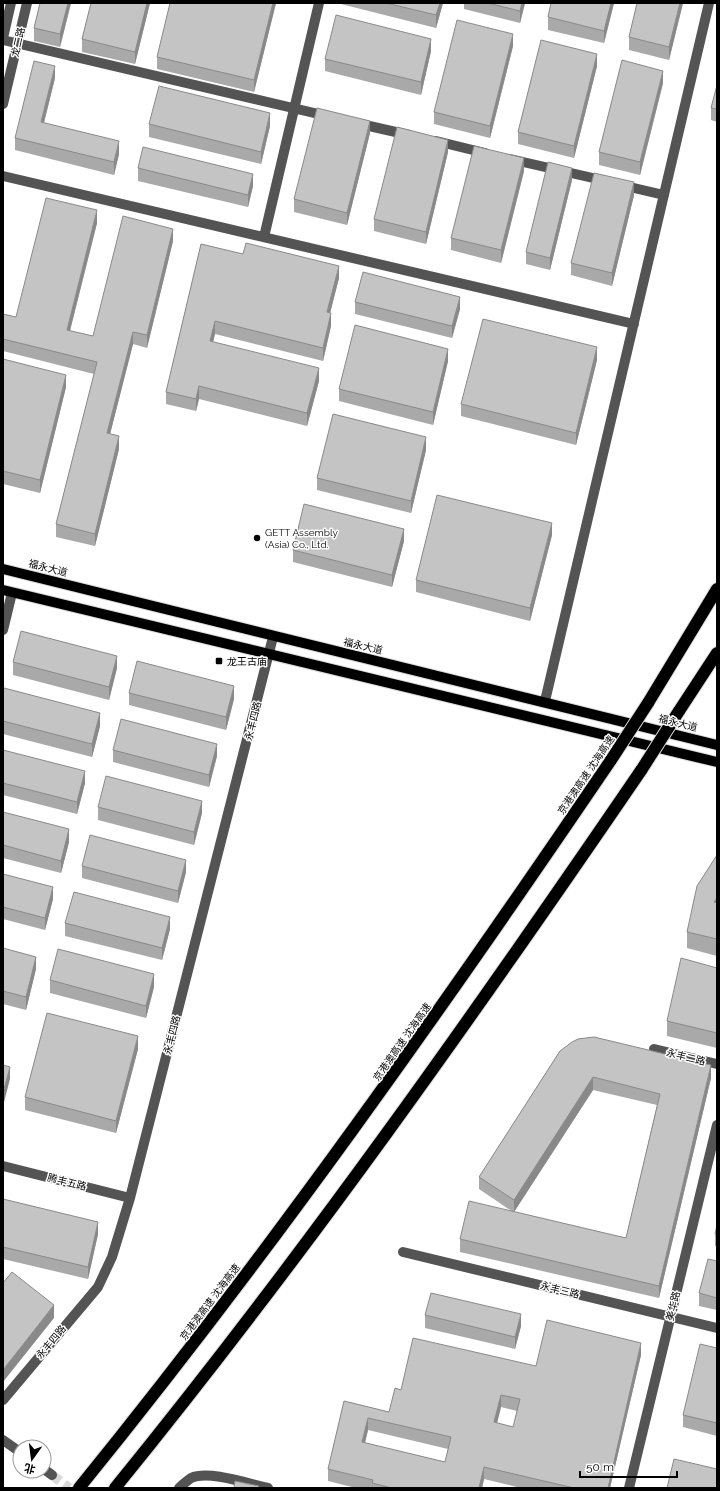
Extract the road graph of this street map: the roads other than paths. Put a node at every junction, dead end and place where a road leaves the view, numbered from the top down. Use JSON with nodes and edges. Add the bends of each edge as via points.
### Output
{"nodes":[{"id":1,"x":11,"y":3,"type":"edge"},
{"id":2,"x":27,"y":3,"type":"edge"},
{"id":3,"x":319,"y":3,"type":"edge"},
{"id":4,"x":709,"y":3,"type":"edge"},
{"id":5,"x":3,"y":39,"type":"edge"},
{"id":6,"x":17,"y":43,"type":"junction"},
{"id":7,"x":3,"y":104,"type":"edge"},
{"id":8,"x":294,"y":108,"type":"junction"},
{"id":9,"x":3,"y":176,"type":"edge"},
{"id":10,"x":664,"y":195,"type":"junction"},
{"id":11,"x":264,"y":237,"type":"junction"},
{"id":12,"x":634,"y":324,"type":"junction"},
{"id":13,"x":3,"y":569,"type":"edge"},
{"id":14,"x":717,"y":589,"type":"edge"},
{"id":15,"x":8,"y":592,"type":"edge"},
{"id":16,"x":3,"y":630,"type":"edge"},
{"id":17,"x":273,"y":637,"type":"junction"},
{"id":18,"x":717,"y":653,"type":"edge"},
{"id":19,"x":269,"y":654,"type":"junction"},
{"id":20,"x":545,"y":701,"type":"junction"},
{"id":21,"x":717,"y":745,"type":"edge"},
{"id":22,"x":717,"y":762,"type":"edge"},
{"id":23,"x":654,"y":1049,"type":"dead end"},
{"id":24,"x":717,"y":1064,"type":"edge"},
{"id":25,"x":717,"y":1125,"type":"edge"},
{"id":26,"x":3,"y":1166,"type":"edge"},
{"id":27,"x":130,"y":1198,"type":"junction"},
{"id":28,"x":403,"y":1252,"type":"dead end"},
{"id":29,"x":670,"y":1317,"type":"junction"},
{"id":30,"x":717,"y":1328,"type":"edge"},
{"id":31,"x":3,"y":1400,"type":"edge"},
{"id":32,"x":3,"y":1440,"type":"edge"},
{"id":33,"x":12,"y":1446,"type":"edge"},
{"id":34,"x":79,"y":1488,"type":"edge"},
{"id":35,"x":115,"y":1488,"type":"edge"},
{"id":36,"x":179,"y":1488,"type":"edge"},
{"id":37,"x":268,"y":1488,"type":"edge"},
{"id":38,"x":629,"y":1488,"type":"edge"}],
"edges":[{"from":1,"to":5,"type":"street","name":"龙二路"},
{"from":2,"to":6,"type":"street","name":"龙二路"},
{"from":3,"to":8,"type":"street"},
{"from":4,"to":10,"type":"street"},
{"from":5,"to":6,"type":"street"},
{"from":6,"to":7,"type":"street","name":"龙二路"},
{"from":6,"to":8,"type":"street"},
{"from":8,"to":10,"type":"street"},
{"from":8,"to":11,"type":"street"},
{"from":9,"to":11,"type":"street"},
{"from":10,"to":12,"type":"street"},
{"from":11,"to":12,"type":"street"},
{"from":12,"to":20,"type":"street"},
{"from":13,"to":17,"type":"main road","name":"福永大道"},
{"from":14,"to":34,"type":"highway","name":"京港澳高速 沈海高速","bridge":true,"via":[[611,760],[383,1091],[163,1384]]},
{"from":15,"to":16,"type":"street"},
{"from":15,"to":19,"type":"main road"},
{"from":17,"to":19,"type":"street","name":"永丰四路"},
{"from":17,"to":20,"type":"main road","name":"福永大道"},
{"from":18,"to":35,"type":"highway","bridge":true,"via":[[527,938],[398,1119],[287,1270]]},
{"from":19,"to":22,"type":"main road"},
{"from":19,"to":27,"type":"street","name":"永丰四路"},
{"from":20,"to":21,"type":"main road","name":"福永大道"},
{"from":23,"to":24,"type":"street","name":"永丰二路"},
{"from":25,"to":29,"type":"street","name":"美华路"},
{"from":26,"to":27,"type":"street","name":"腾丰五路"},
{"from":27,"to":31,"type":"street","name":"永丰四路","via":[[112,1257],[98,1286]]},
{"from":28,"to":29,"type":"street","name":"永丰三路"},
{"from":29,"to":30,"type":"street","name":"永丰三路"},
{"from":29,"to":38,"type":"street","name":"美华路"},
{"from":32,"to":33,"type":"street"},
{"from":36,"to":37,"type":"street","via":[[192,1478],[203,1476]]}]}
